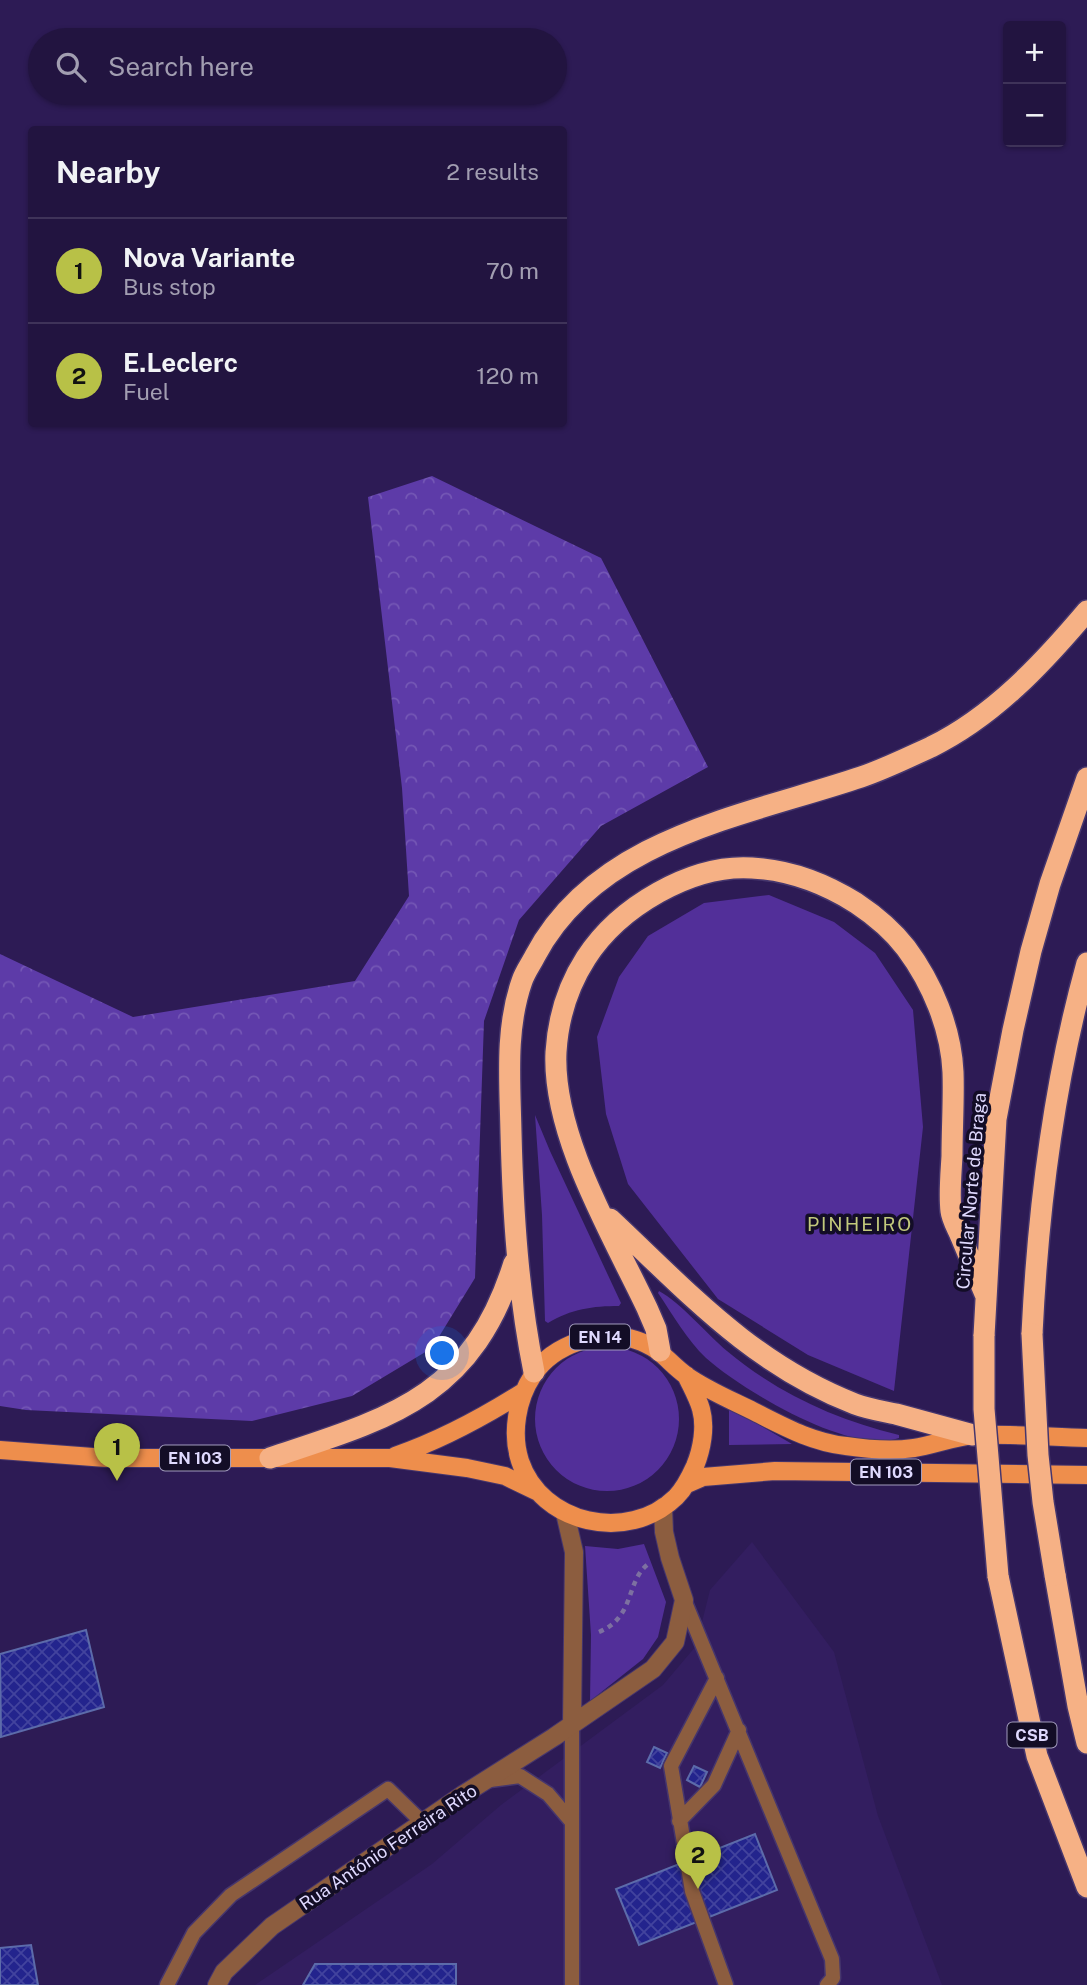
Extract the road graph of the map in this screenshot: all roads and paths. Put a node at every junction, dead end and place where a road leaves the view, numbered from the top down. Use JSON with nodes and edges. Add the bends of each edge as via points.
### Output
{"nodes":[{"id":1,"x":1087,"y":611,"type":"edge"},
{"id":2,"x":1087,"y":778,"type":"edge"},
{"id":3,"x":1087,"y":963,"type":"edge"},
{"id":4,"x":601,"y":1210,"type":"junction"},
{"id":5,"x":517,"y":1254,"type":"junction"},
{"id":6,"x":985,"y":1294,"type":"junction"},
{"id":7,"x":660,"y":1351,"type":"junction"},
{"id":8,"x":534,"y":1372,"type":"junction"},
{"id":9,"x":686,"y":1376,"type":"junction"},
{"id":10,"x":523,"y":1392,"type":"junction"},
{"id":11,"x":973,"y":1435,"type":"junction"},
{"id":12,"x":1087,"y":1437,"type":"edge"},
{"id":13,"x":0,"y":1450,"type":"edge"},
{"id":14,"x":270,"y":1458,"type":"junction"},
{"id":15,"x":390,"y":1458,"type":"junction"},
{"id":16,"x":1087,"y":1475,"type":"edge"},
{"id":17,"x":687,"y":1484,"type":"junction"},
{"id":18,"x":538,"y":1492,"type":"junction"},
{"id":19,"x":663,"y":1507,"type":"junction"},
{"id":20,"x":565,"y":1514,"type":"junction"},
{"id":21,"x":651,"y":1563,"type":"dead end"},
{"id":22,"x":684,"y":1600,"type":"junction"},
{"id":23,"x":591,"y":1634,"type":"dead end"},
{"id":24,"x":1067,"y":1640,"type":"junction"},
{"id":25,"x":1087,"y":1671,"type":"edge"},
{"id":26,"x":717,"y":1678,"type":"junction"},
{"id":27,"x":572,"y":1724,"type":"junction"},
{"id":28,"x":739,"y":1730,"type":"junction"},
{"id":29,"x":1087,"y":1742,"type":"edge"},
{"id":30,"x":488,"y":1780,"type":"junction"},
{"id":31,"x":571,"y":1821,"type":"junction"},
{"id":32,"x":679,"y":1821,"type":"junction"},
{"id":33,"x":423,"y":1824,"type":"junction"},
{"id":34,"x":1087,"y":1888,"type":"edge"},
{"id":35,"x":167,"y":1985,"type":"edge"},
{"id":36,"x":217,"y":1985,"type":"edge"},
{"id":37,"x":572,"y":1985,"type":"edge"},
{"id":38,"x":726,"y":1985,"type":"edge"},
{"id":39,"x":827,"y":1985,"type":"edge"}],
"edges":[{"from":1,"to":5,"type":"highway","via":[[1029,676],[989,710],[934,745],[865,776],[686,833],[604,877],[573,903],[545,936],[523,979],[514,1014],[509,1054]]},
{"from":2,"to":6,"type":"highway","name":"Circular Norte de Braga","via":[[1050,884],[1013,1030],[996,1119]]},
{"from":3,"to":24,"type":"highway","bridge":true,"via":[[1055,1105],[1043,1188],[1032,1334],[1043,1502]]},
{"from":4,"to":6,"type":"highway","via":[[563,1119],[556,1054],[559,1022],[587,956],[642,903],[676,882],[750,867],[793,873],[835,890],[871,913],[905,946],[928,983],[942,1016],[953,1069],[951,1213]]},
{"from":4,"to":7,"type":"highway","via":[[648,1308]]},
{"from":4,"to":11,"type":"highway","via":[[703,1309],[780,1366],[857,1405]]},
{"from":5,"to":8,"type":"highway"},
{"from":5,"to":14,"type":"highway","via":[[490,1321],[442,1382],[384,1419]]},
{"from":6,"to":34,"type":"highway","name":"Circular Norte de Braga","number":"CSB","bridge":true,"via":[[984,1409],[998,1576],[1037,1756]]},
{"from":7,"to":8,"type":"main road","number":"EN 14","via":[[634,1339],[607,1336],[579,1341],[555,1353]]},
{"from":7,"to":9,"type":"main road","number":"EN 14"},
{"from":8,"to":10,"type":"main road","number":"EN 14"},
{"from":9,"to":11,"type":"main road","number":"EN 103","via":[[809,1439],[846,1446],[911,1448]]},
{"from":9,"to":17,"type":"main road","via":[[701,1410],[702,1449]]},
{"from":10,"to":15,"type":"main road","number":"EN 103","via":[[466,1427]]},
{"from":10,"to":18,"type":"main road","number":"EN 103","via":[[515,1426],[518,1449]]},
{"from":11,"to":12,"type":"main road","number":"EN 103"},
{"from":13,"to":14,"type":"main road","number":"EN 103","via":[[106,1458]]},
{"from":14,"to":15,"type":"main road","number":"EN 103"},
{"from":15,"to":18,"type":"main road","number":"EN 103","via":[[505,1476]]},
{"from":16,"to":17,"type":"main road","number":"EN 103","via":[[775,1471],[703,1477]]},
{"from":17,"to":19,"type":"main road","number":"EN 103"},
{"from":18,"to":20,"type":"main road","number":"EN 103"},
{"from":19,"to":20,"type":"main road","number":"EN 103","via":[[632,1521],[598,1524]]},
{"from":19,"to":22,"type":"street","via":[[664,1532]]},
{"from":20,"to":27,"type":"street","via":[[574,1552]]},
{"from":21,"to":23,"type":"path","via":[[642,1570],[628,1605],[611,1627]]},
{"from":22,"to":26,"type":"lane"},
{"from":22,"to":27,"type":"street","name":"Rua António Ferreira Rito","via":[[675,1642],[653,1669]]},
{"from":24,"to":25,"type":"highway"},
{"from":24,"to":29,"type":"highway","number":"CSB"},
{"from":26,"to":28,"type":"lane"},
{"from":26,"to":32,"type":"lane","via":[[671,1766]]},
{"from":27,"to":30,"type":"street","name":"Rua António Ferreira Rito"},
{"from":27,"to":31,"type":"lane"},
{"from":28,"to":32,"type":"lane","via":[[714,1785]]},
{"from":28,"to":39,"type":"lane","via":[[832,1959],[833,1978]]},
{"from":30,"to":31,"type":"lane","via":[[520,1776],[548,1794]]},
{"from":30,"to":33,"type":"street","name":"Rua António Ferreira Rito"},
{"from":31,"to":37,"type":"lane"},
{"from":32,"to":38,"type":"lane","via":[[692,1891]]},
{"from":33,"to":35,"type":"lane","via":[[388,1789],[231,1895],[194,1933]]},
{"from":33,"to":36,"type":"street","name":"Rua António Ferreira Rito","via":[[272,1926],[224,1972]]}]}
